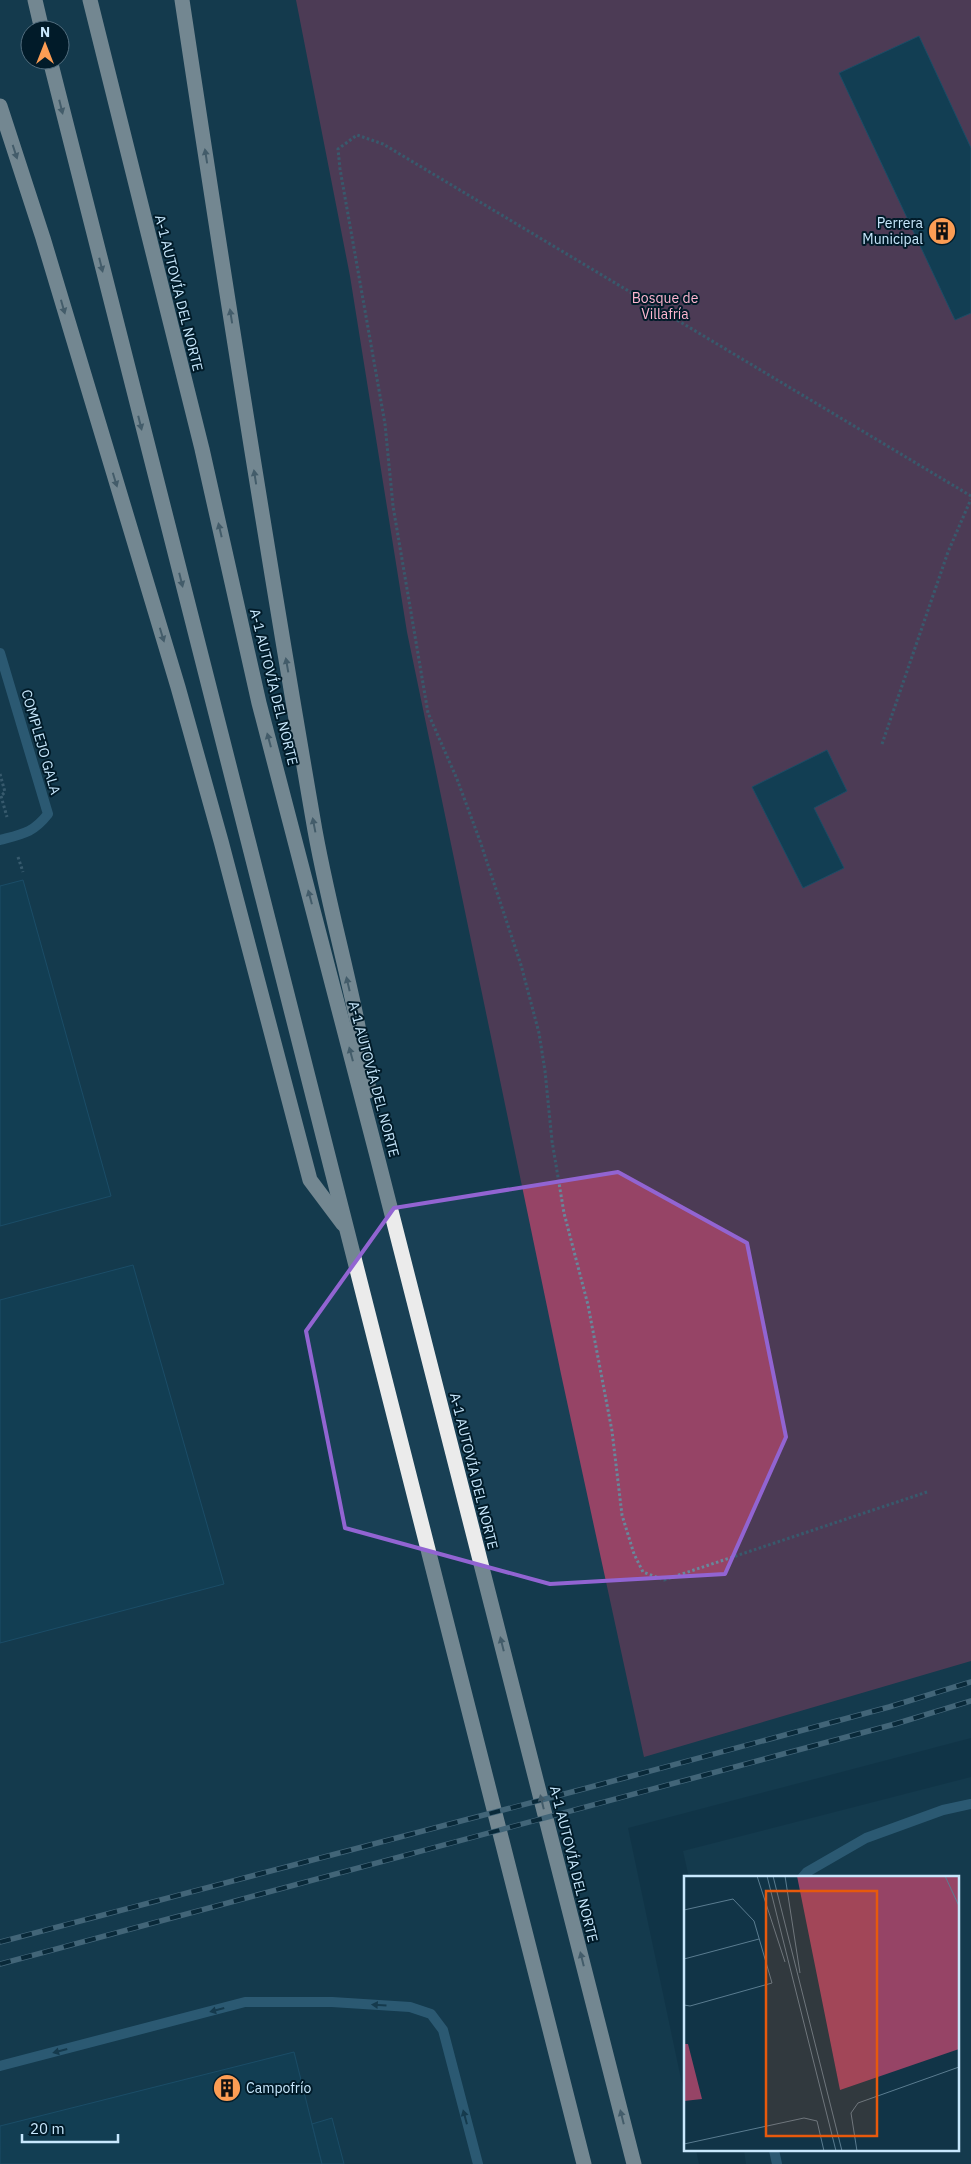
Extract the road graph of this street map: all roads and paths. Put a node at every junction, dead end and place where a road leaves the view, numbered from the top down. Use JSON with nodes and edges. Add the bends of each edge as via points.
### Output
{"nodes":[{"id":1,"x":35,"y":0,"type":"edge"},
{"id":2,"x":90,"y":0,"type":"edge"},
{"id":3,"x":182,"y":0,"type":"edge"},
{"id":4,"x":40,"y":20,"type":"edge"},
{"id":5,"x":53,"y":70,"type":"edge"},
{"id":6,"x":1,"y":110,"type":"edge"},
{"id":7,"x":971,"y":498,"type":"edge"},
{"id":8,"x":0,"y":652,"type":"edge"},
{"id":9,"x":882,"y":744,"type":"dead end"},
{"id":10,"x":0,"y":774,"type":"edge"},
{"id":11,"x":0,"y":796,"type":"edge"},
{"id":12,"x":0,"y":840,"type":"edge"},
{"id":13,"x":376,"y":1152,"type":"junction"},
{"id":14,"x":347,"y":1230,"type":"junction"},
{"id":15,"x":927,"y":1492,"type":"dead end"},
{"id":16,"x":971,"y":1804,"type":"edge"},
{"id":17,"x":804,"y":1876,"type":"edge"},
{"id":18,"x":0,"y":2066,"type":"edge"},
{"id":19,"x":478,"y":2164,"type":"edge"},
{"id":20,"x":584,"y":2164,"type":"edge"},
{"id":21,"x":634,"y":2164,"type":"edge"}],
"edges":[{"from":1,"to":4,"type":"highway"},
{"from":13,"to":2,"type":"highway","name":"A-1 AUTOVÍA DEL NORTE","one_way":true,"via":[[262,713],[202,449]]},
{"from":13,"to":3,"type":"highway","one_way":true,"via":[[364,1052],[313,823],[274,594]]},
{"from":5,"to":14,"type":"highway","one_way":true},
{"from":6,"to":14,"type":"highway","one_way":true,"via":[[43,238],[178,687],[310,1180]]},
{"from":7,"to":9,"type":"path","via":[[948,552]]},
{"from":7,"to":15,"type":"path","via":[[383,144],[357,136],[338,149],[385,424],[393,506],[428,713],[480,842],[521,965],[539,1033],[564,1213],[588,1305],[612,1431],[622,1515],[634,1554],[644,1572],[664,1580]]},
{"from":8,"to":12,"type":"lane","name":"COMPLEJO GALA","via":[[48,814],[30,832]]},
{"from":10,"to":11,"type":"path","via":[[5,792]]},
{"from":21,"to":13,"type":"highway","name":"A-1 AUTOVÍA DEL NORTE","one_way":true},
{"from":14,"to":20,"type":"highway"},
{"from":16,"to":17,"type":"lane","via":[[943,1810],[866,1838]]},
{"from":19,"to":18,"type":"lane","one_way":true,"via":[[443,2030],[430,2014],[410,2007],[332,2002],[245,2002]]}]}
